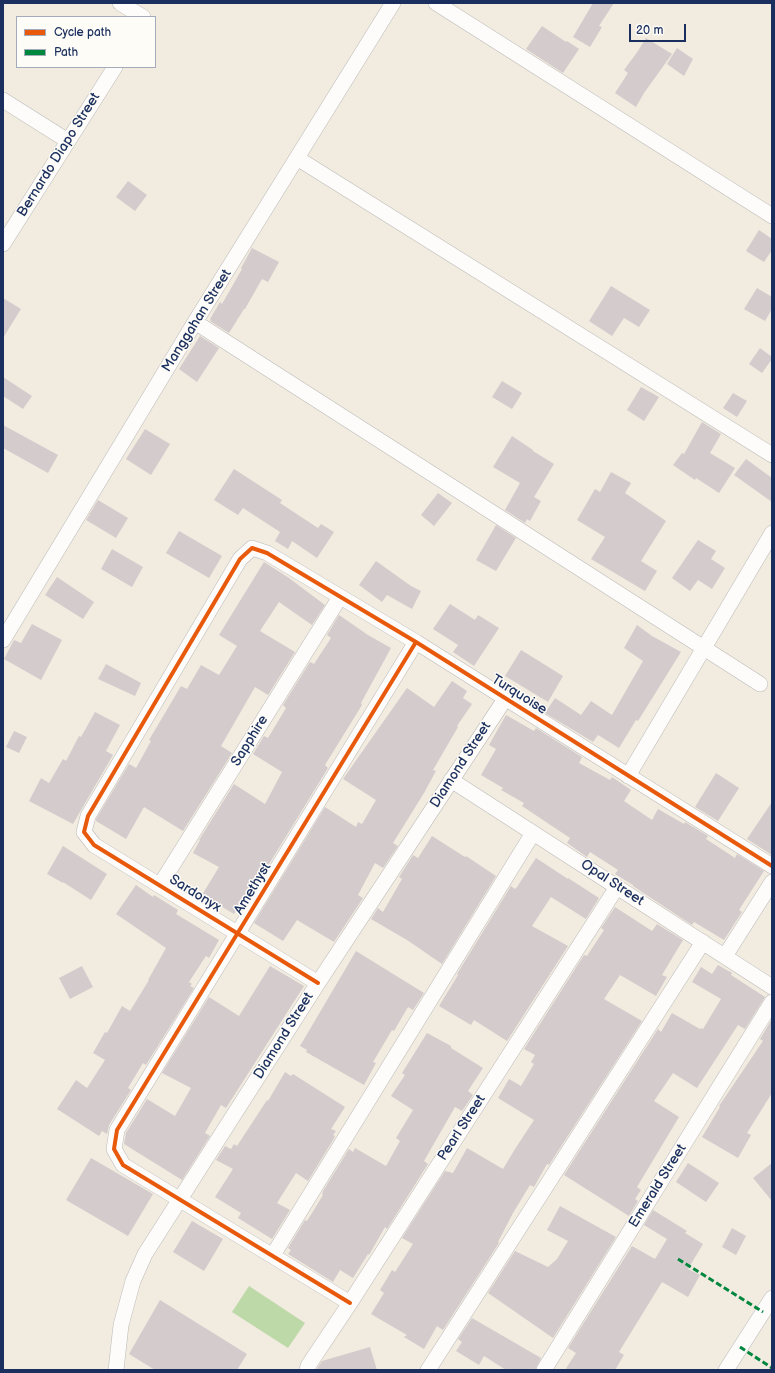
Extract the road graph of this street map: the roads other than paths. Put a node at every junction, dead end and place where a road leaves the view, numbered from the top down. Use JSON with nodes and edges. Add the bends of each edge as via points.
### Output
{"nodes":[{"id":1,"x":120,"y":3,"type":"edge"},
{"id":2,"x":393,"y":3,"type":"edge"},
{"id":3,"x":436,"y":3,"type":"edge"},
{"id":4,"x":141,"y":16,"type":"edge"},
{"id":5,"x":114,"y":68,"type":"edge"},
{"id":6,"x":3,"y":100,"type":"edge"},
{"id":7,"x":68,"y":141,"type":"junction"},
{"id":8,"x":297,"y":158,"type":"junction"},
{"id":9,"x":772,"y":216,"type":"edge"},
{"id":10,"x":3,"y":244,"type":"edge"},
{"id":11,"x":195,"y":322,"type":"junction"},
{"id":12,"x":772,"y":455,"type":"edge"},
{"id":13,"x":772,"y":533,"type":"edge"},
{"id":14,"x":340,"y":597,"type":"junction"},
{"id":15,"x":3,"y":640,"type":"edge"},
{"id":16,"x":416,"y":642,"type":"junction"},
{"id":17,"x":704,"y":648,"type":"junction"},
{"id":18,"x":760,"y":684,"type":"dead end"},
{"id":19,"x":505,"y":699,"type":"junction"},
{"id":20,"x":628,"y":776,"type":"junction"},
{"id":21,"x":451,"y":780,"type":"junction"},
{"id":22,"x":84,"y":832,"type":"joint"},
{"id":23,"x":533,"y":833,"type":"junction"},
{"id":24,"x":772,"y":866,"type":"edge"},
{"id":25,"x":772,"y":882,"type":"edge"},
{"id":26,"x":160,"y":885,"type":"junction"},
{"id":27,"x":617,"y":887,"type":"junction"},
{"id":28,"x":238,"y":934,"type":"junction"},
{"id":29,"x":703,"y":942,"type":"junction"},
{"id":30,"x":725,"y":956,"type":"junction"},
{"id":31,"x":318,"y":983,"type":"junction"},
{"id":32,"x":772,"y":987,"type":"edge"},
{"id":33,"x":772,"y":1002,"type":"edge"},
{"id":34,"x":180,"y":1200,"type":"junction"},
{"id":35,"x":273,"y":1255,"type":"junction"},
{"id":36,"x":772,"y":1298,"type":"edge"},
{"id":37,"x":350,"y":1303,"type":"junction"},
{"id":38,"x":116,"y":1370,"type":"edge"},
{"id":39,"x":307,"y":1370,"type":"edge"},
{"id":40,"x":428,"y":1370,"type":"edge"},
{"id":41,"x":544,"y":1370,"type":"edge"},
{"id":42,"x":726,"y":1370,"type":"edge"}],
"edges":[{"from":1,"to":4,"type":"street"},
{"from":2,"to":8,"type":"street","name":"Manggahan Street"},
{"from":3,"to":9,"type":"street"},
{"from":5,"to":7,"type":"street","name":"Bernardo Diapo Street"},
{"from":6,"to":7,"type":"street"},
{"from":7,"to":10,"type":"street","name":"Bernardo Diapo Street"},
{"from":8,"to":11,"type":"street","name":"Manggahan Street"},
{"from":8,"to":12,"type":"street"},
{"from":11,"to":15,"type":"street","name":"Manggahan Street"},
{"from":11,"to":17,"type":"street"},
{"from":13,"to":17,"type":"street"},
{"from":14,"to":16,"type":"street","name":"Turquoise"},
{"from":14,"to":22,"type":"street","name":"Turquoise","via":[[267,553],[252,548],[240,559],[88,816]]},
{"from":14,"to":26,"type":"street","name":"Sapphire"},
{"from":16,"to":19,"type":"street","name":"Turquoise"},
{"from":16,"to":28,"type":"street","name":"Amethyst"},
{"from":17,"to":18,"type":"street"},
{"from":17,"to":20,"type":"street"},
{"from":19,"to":20,"type":"street","name":"Turquoise"},
{"from":19,"to":21,"type":"street","name":"Diamond Street"},
{"from":20,"to":24,"type":"street","name":"Turquoise"},
{"from":21,"to":23,"type":"street","name":"Opal Street"},
{"from":21,"to":31,"type":"street","name":"Diamond Street"},
{"from":22,"to":26,"type":"street","name":"Sardonyx","via":[[94,845]]},
{"from":23,"to":27,"type":"street","name":"Opal Street"},
{"from":23,"to":35,"type":"street"},
{"from":25,"to":30,"type":"street"},
{"from":26,"to":28,"type":"street","name":"Sardonyx"},
{"from":27,"to":29,"type":"street","name":"Opal Street"},
{"from":27,"to":37,"type":"street","name":"Pearl Street"},
{"from":28,"to":31,"type":"street","name":"Sardonyx"},
{"from":28,"to":34,"type":"street","name":"Amethyst","via":[[117,1130],[114,1149],[123,1164]]},
{"from":29,"to":30,"type":"street","name":"Opal Street"},
{"from":29,"to":40,"type":"street"},
{"from":30,"to":32,"type":"street","name":"Opal Street"},
{"from":31,"to":34,"type":"street","name":"Diamond Street"},
{"from":33,"to":41,"type":"street","name":"Emerald Street"},
{"from":34,"to":35,"type":"street"},
{"from":34,"to":38,"type":"street","name":"Diamond Street","via":[[145,1254],[132,1281],[121,1325]]},
{"from":35,"to":37,"type":"street"},
{"from":36,"to":42,"type":"street"},
{"from":37,"to":39,"type":"street","name":"Pearl Street"}]}
